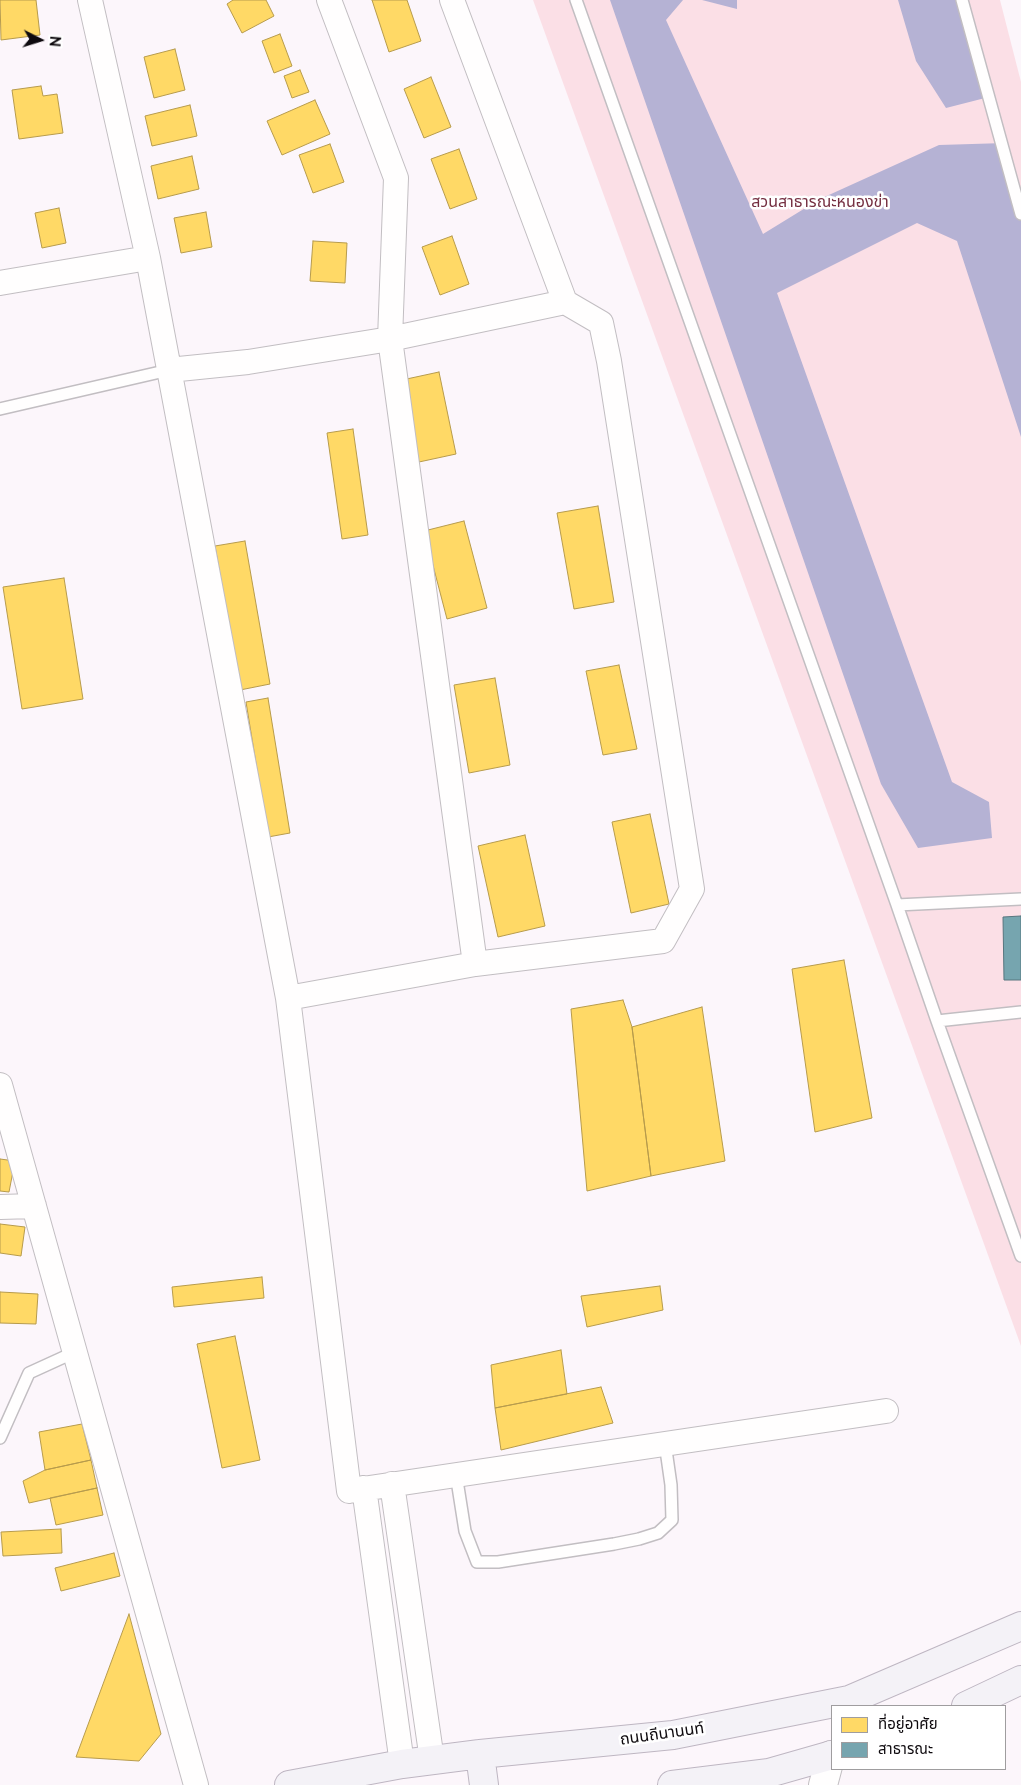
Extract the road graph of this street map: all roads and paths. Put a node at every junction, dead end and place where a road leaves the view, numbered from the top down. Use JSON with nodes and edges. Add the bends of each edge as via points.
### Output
{"nodes":[{"id":1,"x":90,"y":0,"type":"edge"},
{"id":2,"x":329,"y":0,"type":"edge"},
{"id":3,"x":452,"y":0,"type":"edge"},
{"id":4,"x":576,"y":0,"type":"edge"},
{"id":5,"x":962,"y":0,"type":"edge"},
{"id":6,"x":1021,"y":214,"type":"edge"},
{"id":7,"x":148,"y":258,"type":"junction"},
{"id":8,"x":0,"y":283,"type":"edge"},
{"id":9,"x":565,"y":302,"type":"junction"},
{"id":10,"x":390,"y":338,"type":"junction"},
{"id":11,"x":169,"y":370,"type":"junction"},
{"id":12,"x":0,"y":409,"type":"edge"},
{"id":13,"x":1021,"y":899,"type":"edge"},
{"id":14,"x":897,"y":905,"type":"junction"},
{"id":15,"x":475,"y":964,"type":"junction"},
{"id":16,"x":288,"y":998,"type":"junction"},
{"id":17,"x":1021,"y":1012,"type":"edge"},
{"id":18,"x":937,"y":1021,"type":"junction"},
{"id":19,"x":0,"y":1085,"type":"edge"},
{"id":20,"x":34,"y":1206,"type":"junction"},
{"id":21,"x":0,"y":1207,"type":"edge"},
{"id":22,"x":1021,"y":1256,"type":"edge"},
{"id":23,"x":75,"y":1352,"type":"junction"},
{"id":24,"x":886,"y":1411,"type":"dead end"},
{"id":25,"x":0,"y":1438,"type":"edge"},
{"id":26,"x":665,"y":1443,"type":"junction"},
{"id":27,"x":456,"y":1474,"type":"junction"},
{"id":28,"x":392,"y":1484,"type":"junction"},
{"id":29,"x":364,"y":1488,"type":"junction"},
{"id":30,"x":1021,"y":1626,"type":"edge"},
{"id":31,"x":1021,"y":1680,"type":"edge"},
{"id":32,"x":968,"y":1705,"type":"edge"},
{"id":33,"x":480,"y":1754,"type":"junction"},
{"id":34,"x":831,"y":1755,"type":"edge"},
{"id":35,"x":831,"y":1758,"type":"edge"},
{"id":36,"x":432,"y":1760,"type":"junction"},
{"id":37,"x":402,"y":1764,"type":"junction"},
{"id":38,"x":196,"y":1785,"type":"edge"},
{"id":39,"x":289,"y":1785,"type":"edge"},
{"id":40,"x":484,"y":1785,"type":"edge"},
{"id":41,"x":672,"y":1785,"type":"edge"},
{"id":42,"x":823,"y":1785,"type":"edge"}],
"edges":[{"from":1,"to":7,"type":"street"},
{"from":2,"to":10,"type":"street","via":[[396,178]]},
{"from":3,"to":9,"type":"street"},
{"from":4,"to":14,"type":"lane"},
{"from":5,"to":6,"type":"lane"},
{"from":7,"to":8,"type":"street"},
{"from":7,"to":11,"type":"street"},
{"from":9,"to":10,"type":"street"},
{"from":9,"to":15,"type":"street","via":[[601,323],[610,361],[692,889],[663,940]]},
{"from":10,"to":11,"type":"street","via":[[248,362]]},
{"from":10,"to":15,"type":"street"},
{"from":11,"to":12,"type":"lane"},
{"from":11,"to":16,"type":"street"},
{"from":13,"to":14,"type":"lane"},
{"from":14,"to":18,"type":"lane"},
{"from":15,"to":16,"type":"street"},
{"from":16,"to":29,"type":"street","via":[[349,1491]]},
{"from":17,"to":18,"type":"lane"},
{"from":18,"to":22,"type":"lane"},
{"from":19,"to":20,"type":"street"},
{"from":20,"to":21,"type":"street"},
{"from":20,"to":23,"type":"street"},
{"from":23,"to":25,"type":"lane","via":[[29,1374]]},
{"from":23,"to":38,"type":"street"},
{"from":24,"to":26,"type":"street"},
{"from":26,"to":27,"type":"street"},
{"from":26,"to":27,"type":"lane","via":[[672,1520],[658,1533],[614,1544],[498,1562],[477,1562],[466,1531]]},
{"from":27,"to":28,"type":"street"},
{"from":28,"to":29,"type":"street"},
{"from":28,"to":36,"type":"street"},
{"from":29,"to":37,"type":"street"},
{"from":30,"to":33,"type":"main road","name":"ถนนถีนานนท์","via":[[849,1700],[673,1735]]},
{"from":31,"to":32,"type":"main road"},
{"from":33,"to":36,"type":"main road","name":"ถนนถีนานนท์"},
{"from":33,"to":40,"type":"main road"},
{"from":34,"to":41,"type":"main road","via":[[770,1773]]},
{"from":35,"to":42,"type":"street"},
{"from":36,"to":37,"type":"main road","name":"ถนนถีนานนท์"},
{"from":37,"to":39,"type":"main road","name":"ถนนถีนานนท์"}]}
